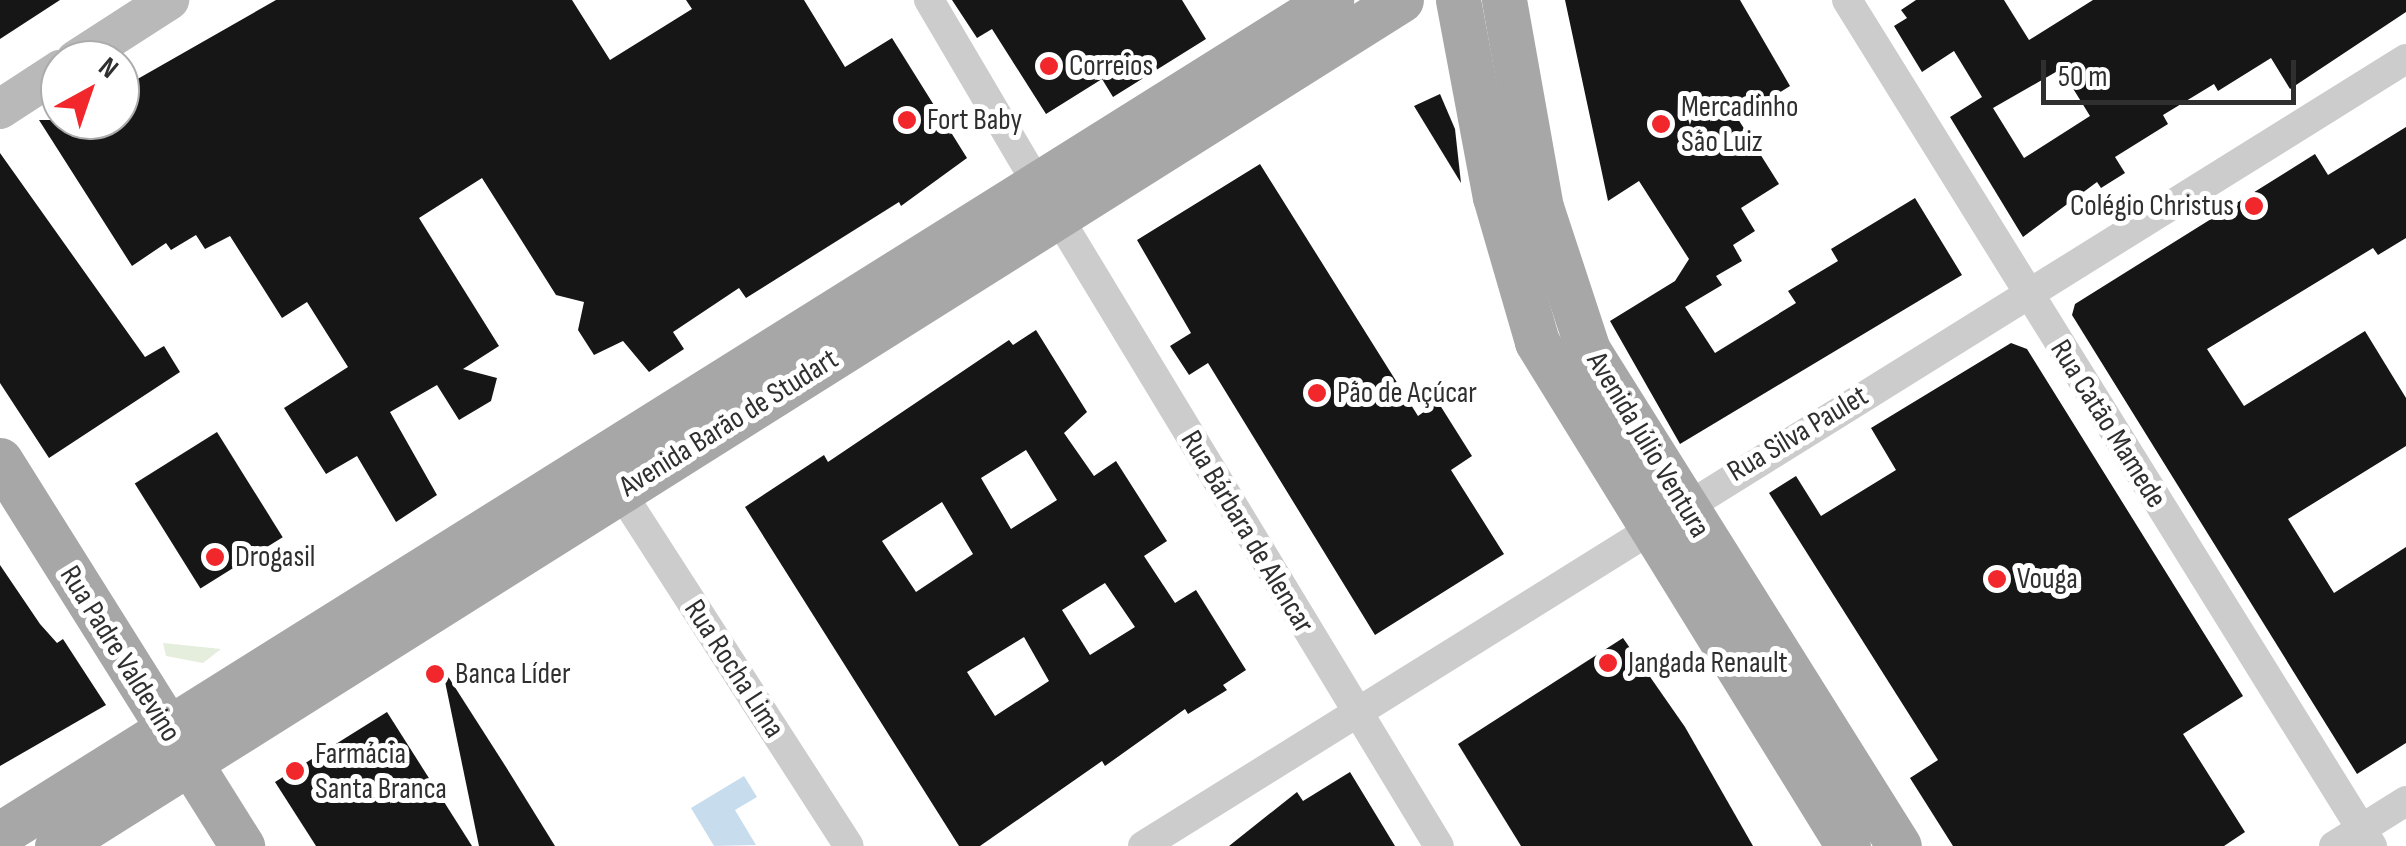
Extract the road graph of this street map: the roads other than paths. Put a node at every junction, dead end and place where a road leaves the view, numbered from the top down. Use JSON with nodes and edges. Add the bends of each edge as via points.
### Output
{"nodes":[{"id":1,"x":169,"y":0,"type":"edge"},
{"id":2,"x":928,"y":0,"type":"edge"},
{"id":3,"x":1330,"y":0,"type":"edge"},
{"id":4,"x":1401,"y":0,"type":"edge"},
{"id":5,"x":1458,"y":0,"type":"edge"},
{"id":6,"x":1504,"y":0,"type":"edge"},
{"id":7,"x":1847,"y":0,"type":"edge"},
{"id":8,"x":107,"y":40,"type":"edge"},
{"id":9,"x":2406,"y":60,"type":"edge"},
{"id":10,"x":40,"y":83,"type":"edge"},
{"id":11,"x":0,"y":109,"type":"edge"},
{"id":12,"x":1047,"y":200,"type":"junction"},
{"id":13,"x":2028,"y":294,"type":"junction"},
{"id":14,"x":0,"y":460,"type":"edge"},
{"id":15,"x":620,"y":491,"type":"junction"},
{"id":16,"x":1666,"y":515,"type":"junction"},
{"id":17,"x":1355,"y":711,"type":"junction"},
{"id":18,"x":178,"y":747,"type":"junction"},
{"id":19,"x":2406,"y":801,"type":"edge"},
{"id":20,"x":0,"y":834,"type":"edge"},
{"id":21,"x":2367,"y":838,"type":"edge"},
{"id":22,"x":1150,"y":844,"type":"edge"},
{"id":23,"x":57,"y":846,"type":"edge"},
{"id":24,"x":242,"y":846,"type":"edge"},
{"id":25,"x":849,"y":846,"type":"edge"},
{"id":26,"x":1439,"y":846,"type":"edge"},
{"id":27,"x":1848,"y":846,"type":"edge"},
{"id":28,"x":1898,"y":846,"type":"edge"},
{"id":29,"x":2334,"y":846,"type":"edge"}],
"edges":[{"from":1,"to":8,"type":"street"},
{"from":2,"to":12,"type":"street","name":"Rua Bárbara de Alencar"},
{"from":3,"to":12,"type":"main road","name":"Avenida Barão de Studart"},
{"from":4,"to":12,"type":"main road","name":"Avenida Barão de Studart"},
{"from":5,"to":16,"type":"main road","name":"Avenida Júlio Ventura","via":[[1495,197],[1538,342]]},
{"from":6,"to":16,"type":"main road","name":"Avenida Júlio Ventura","via":[[1556,269]]},
{"from":7,"to":13,"type":"street","name":"Rua Catão Mamede"},
{"from":9,"to":13,"type":"street","name":"Rua Silva Paulet"},
{"from":10,"to":11,"type":"street"},
{"from":12,"to":15,"type":"main road","name":"Avenida Barão de Studart"},
{"from":12,"to":17,"type":"street","name":"Rua Bárbara de Alencar"},
{"from":12,"to":18,"type":"main road","name":"Avenida Barão de Studart"},
{"from":13,"to":16,"type":"street","name":"Rua Silva Paulet"},
{"from":13,"to":21,"type":"street","name":"Rua Catão Mamede"},
{"from":14,"to":18,"type":"main road","name":"Rua Padre Valdevino"},
{"from":15,"to":18,"type":"main road","name":"Avenida Barão de Studart"},
{"from":15,"to":25,"type":"street","name":"Rua Rocha Lima"},
{"from":16,"to":17,"type":"street","name":"Rua Silva Paulet"},
{"from":16,"to":27,"type":"main road","name":"Avenida Júlio Ventura"},
{"from":16,"to":28,"type":"main road","name":"Avenida Júlio Ventura"},
{"from":17,"to":22,"type":"street","name":"Rua Silva Paulet"},
{"from":17,"to":26,"type":"street","name":"Rua Bárbara de Alencar"},
{"from":18,"to":20,"type":"main road","name":"Avenida Barão de Studart"},
{"from":18,"to":23,"type":"main road","name":"Avenida Barão de Studart"},
{"from":18,"to":24,"type":"main road","name":"Rua Padre Valdevino"},
{"from":19,"to":21,"type":"street"},
{"from":21,"to":29,"type":"street"}]}
